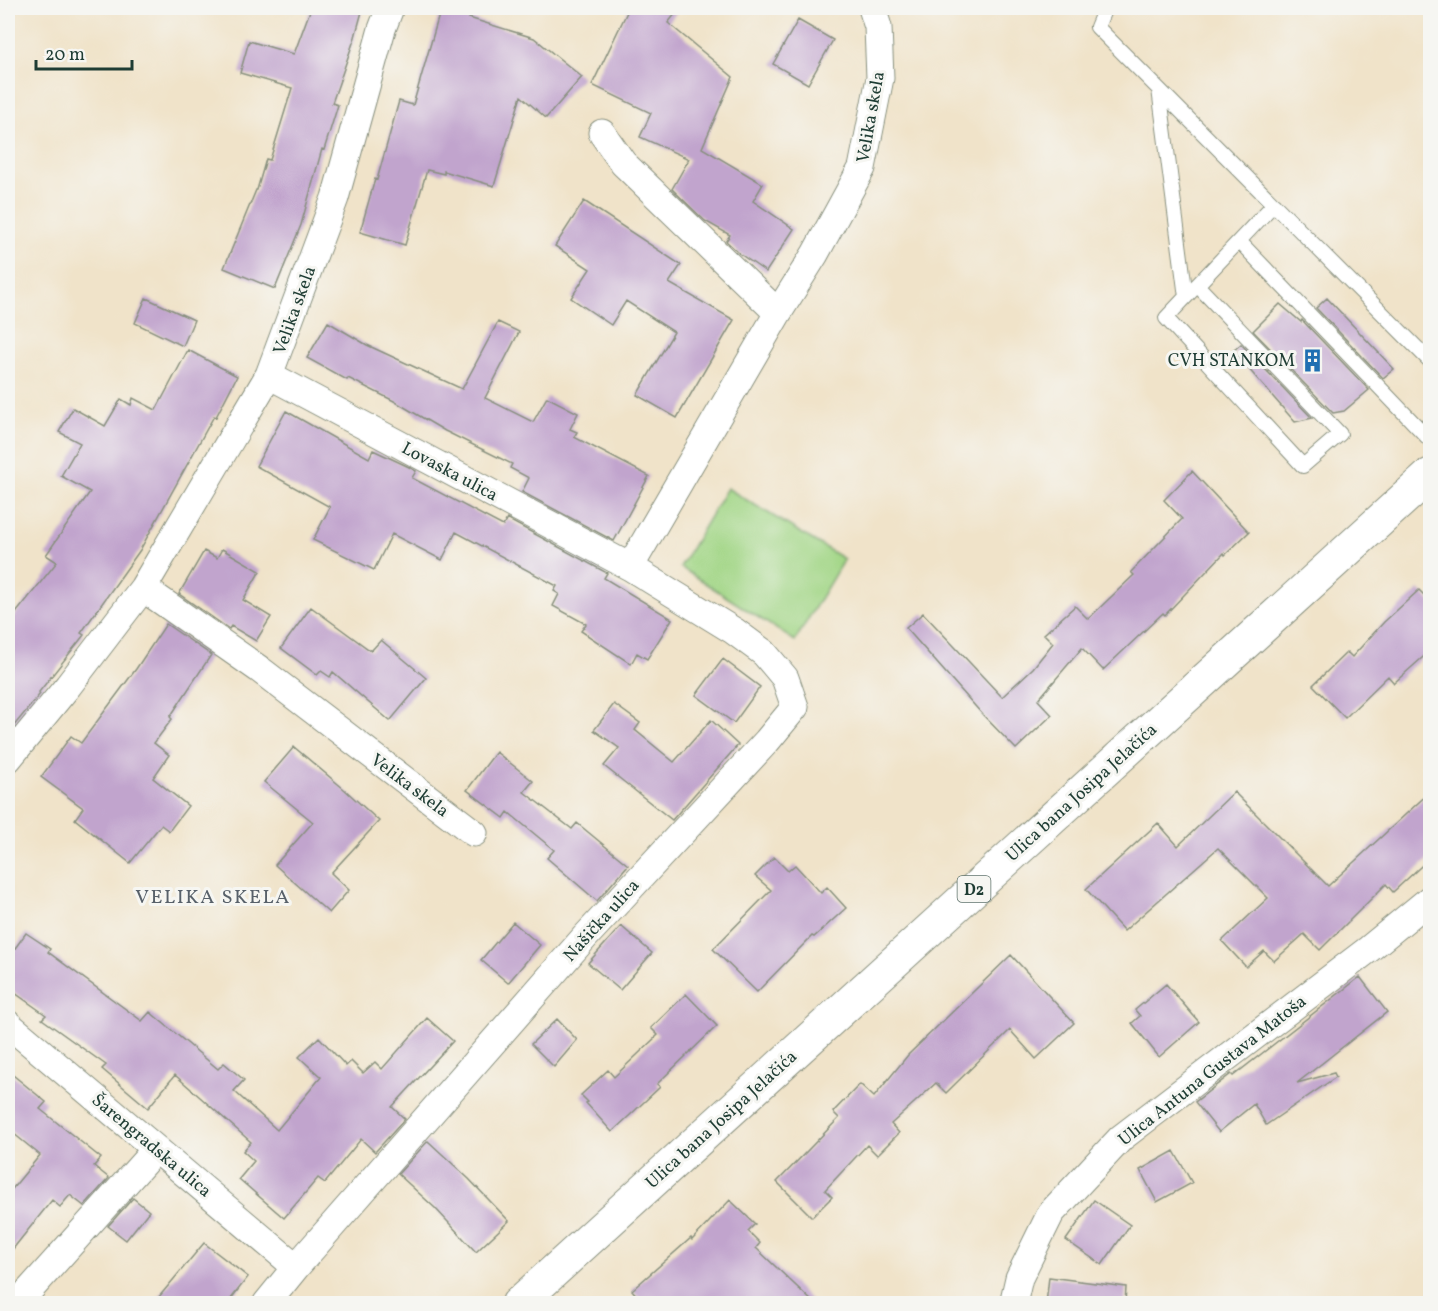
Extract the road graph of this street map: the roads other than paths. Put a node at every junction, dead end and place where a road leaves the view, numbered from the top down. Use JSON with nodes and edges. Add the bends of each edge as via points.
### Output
{"nodes":[{"id":1,"x":390,"y":8,"type":"edge"},
{"id":2,"x":872,"y":8,"type":"edge"},
{"id":3,"x":1106,"y":8,"type":"edge"},
{"id":4,"x":1159,"y":89,"type":"junction"},
{"id":5,"x":602,"y":132,"type":"dead end"},
{"id":6,"x":1274,"y":204,"type":"junction"},
{"id":7,"x":1239,"y":241,"type":"junction"},
{"id":8,"x":1197,"y":285,"type":"junction"},
{"id":9,"x":1186,"y":297,"type":"junction"},
{"id":10,"x":778,"y":313,"type":"junction"},
{"id":11,"x":1431,"y":361,"type":"edge"},
{"id":12,"x":269,"y":375,"type":"junction"},
{"id":13,"x":1431,"y":440,"type":"edge"},
{"id":14,"x":1431,"y":475,"type":"edge"},
{"id":15,"x":630,"y":567,"type":"junction"},
{"id":16,"x":143,"y":588,"type":"junction"},
{"id":17,"x":8,"y":759,"type":"edge"},
{"id":18,"x":474,"y":834,"type":"dead end"},
{"id":19,"x":1431,"y":899,"type":"edge"},
{"id":20,"x":8,"y":1024,"type":"edge"},
{"id":21,"x":156,"y":1149,"type":"junction"},
{"id":22,"x":296,"y":1267,"type":"junction"},
{"id":23,"x":17,"y":1304,"type":"edge"},
{"id":24,"x":266,"y":1304,"type":"edge"},
{"id":25,"x":518,"y":1304,"type":"edge"},
{"id":26,"x":1013,"y":1304,"type":"edge"}],
"edges":[{"from":1,"to":12,"type":"street","name":"Velika skela","via":[[335,198]]},
{"from":2,"to":10,"type":"street","name":"Velika skela","via":[[878,27],[880,78],[862,168]]},
{"from":3,"to":4,"type":"lane","via":[[1097,27]]},
{"from":4,"to":6,"type":"lane"},
{"from":4,"to":9,"type":"lane"},
{"from":5,"to":10,"type":"street","via":[[623,164]]},
{"from":6,"to":7,"type":"lane"},
{"from":6,"to":11,"type":"lane"},
{"from":7,"to":8,"type":"lane"},
{"from":7,"to":13,"type":"lane"},
{"from":8,"to":9,"type":"lane"},
{"from":8,"to":9,"type":"lane","via":[[1340,434],[1303,466],[1166,318]]},
{"from":10,"to":15,"type":"street","name":"Velika skela"},
{"from":12,"to":15,"type":"street","name":"Lovaska ulica"},
{"from":12,"to":16,"type":"street","name":"Velika skela"},
{"from":14,"to":25,"type":"main road","name":"Ulica bana Josipa Jelačića","number":"D2"},
{"from":15,"to":22,"type":"street","name":"Našička ulica","via":[[764,653],[785,678],[795,707],[585,937]]},
{"from":16,"to":17,"type":"street","name":"Velika skela"},
{"from":16,"to":18,"type":"street","name":"Velika skela","via":[[259,669]]},
{"from":19,"to":26,"type":"street","name":"Ulica Antuna Gustava Matoša","via":[[1121,1138],[1051,1213],[1019,1278]]},
{"from":20,"to":21,"type":"street","name":"Šarengradska ulica"},
{"from":21,"to":22,"type":"street","name":"Šarengradska ulica"},
{"from":21,"to":23,"type":"street"},
{"from":22,"to":24,"type":"street","name":"Našička ulica"}]}
